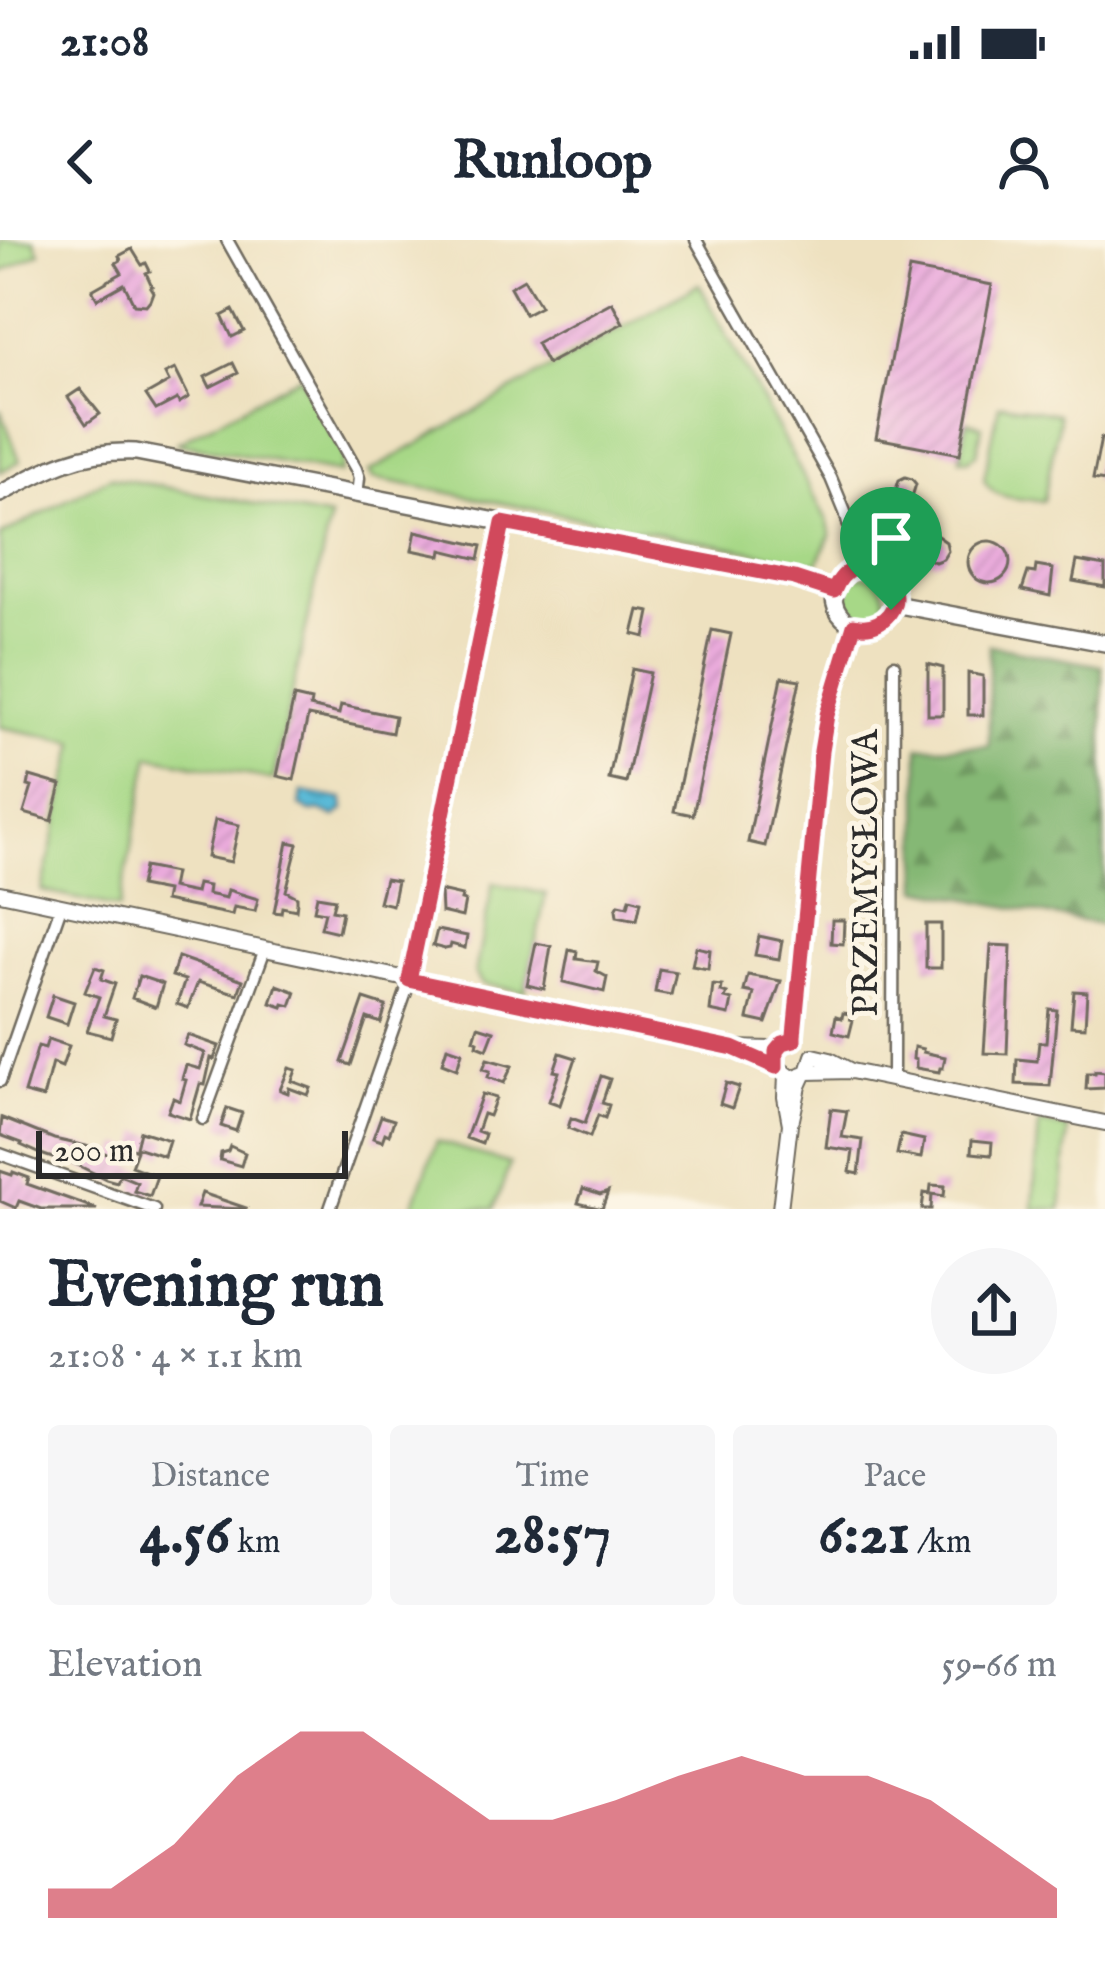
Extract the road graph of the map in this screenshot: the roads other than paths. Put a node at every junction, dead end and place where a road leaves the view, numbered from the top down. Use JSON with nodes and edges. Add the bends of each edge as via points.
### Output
{"nodes":[{"id":1,"x":227,"y":240,"type":"edge"},
{"id":2,"x":696,"y":240,"type":"edge"},
{"id":3,"x":0,"y":494,"type":"edge"},
{"id":4,"x":357,"y":495,"type":"junction"},
{"id":5,"x":503,"y":523,"type":"junction"},
{"id":6,"x":860,"y":566,"type":"junction"},
{"id":7,"x":834,"y":591,"type":"junction"},
{"id":8,"x":894,"y":604,"type":"junction"},
{"id":9,"x":854,"y":625,"type":"junction"},
{"id":10,"x":1105,"y":643,"type":"edge"},
{"id":11,"x":894,"y":665,"type":"dead end"},
{"id":12,"x":0,"y":893,"type":"edge"},
{"id":13,"x":61,"y":906,"type":"junction"},
{"id":14,"x":265,"y":949,"type":"junction"},
{"id":15,"x":409,"y":980,"type":"junction"},
{"id":16,"x":786,"y":1043,"type":"junction"},
{"id":17,"x":733,"y":1048,"type":"junction"},
{"id":18,"x":813,"y":1056,"type":"junction"},
{"id":19,"x":5,"y":1059,"type":"edge"},
{"id":20,"x":850,"y":1071,"type":"junction"},
{"id":21,"x":781,"y":1072,"type":"junction"},
{"id":22,"x":806,"y":1074,"type":"junction"},
{"id":23,"x":893,"y":1080,"type":"junction"},
{"id":24,"x":0,"y":1081,"type":"edge"},
{"id":25,"x":203,"y":1119,"type":"dead end"},
{"id":26,"x":1105,"y":1123,"type":"edge"},
{"id":27,"x":790,"y":1124,"type":"junction"},
{"id":28,"x":0,"y":1154,"type":"edge"},
{"id":29,"x":154,"y":1209,"type":"edge"},
{"id":30,"x":330,"y":1209,"type":"edge"},
{"id":31,"x":780,"y":1209,"type":"edge"}],
"edges":[{"from":1,"to":4,"type":"street","via":[[356,470]]},
{"from":2,"to":6,"type":"street","via":[[831,478]]},
{"from":3,"to":4,"type":"main road","via":[[66,460],[120,452]]},
{"from":4,"to":5,"type":"main road"},
{"from":5,"to":7,"type":"main road"},
{"from":5,"to":15,"type":"street"},
{"from":6,"to":7,"type":"main road"},
{"from":6,"to":8,"type":"main road","via":[[887,577]]},
{"from":7,"to":9,"type":"main road","via":[[838,613]]},
{"from":8,"to":9,"type":"main road","via":[[881,622]]},
{"from":8,"to":10,"type":"main road"},
{"from":9,"to":16,"type":"street","via":[[821,751]]},
{"from":11,"to":23,"type":"street","name":"PRZEMYSŁOWA"},
{"from":12,"to":13,"type":"street"},
{"from":13,"to":14,"type":"street"},
{"from":13,"to":19,"type":"street"},
{"from":14,"to":15,"type":"street"},
{"from":14,"to":25,"type":"street"},
{"from":15,"to":17,"type":"street"},
{"from":15,"to":30,"type":"street"},
{"from":16,"to":17,"type":"street"},
{"from":16,"to":18,"type":"street","via":[[807,1045]]},
{"from":16,"to":21,"type":"street","via":[[775,1057]]},
{"from":17,"to":21,"type":"street"},
{"from":18,"to":20,"type":"street"},
{"from":18,"to":22,"type":"street"},
{"from":19,"to":24,"type":"street"},
{"from":20,"to":22,"type":"street"},
{"from":20,"to":23,"type":"street"},
{"from":21,"to":22,"type":"street"},
{"from":21,"to":27,"type":"street"},
{"from":22,"to":27,"type":"street"},
{"from":23,"to":26,"type":"street"},
{"from":27,"to":31,"type":"street"},
{"from":28,"to":29,"type":"street"}]}
